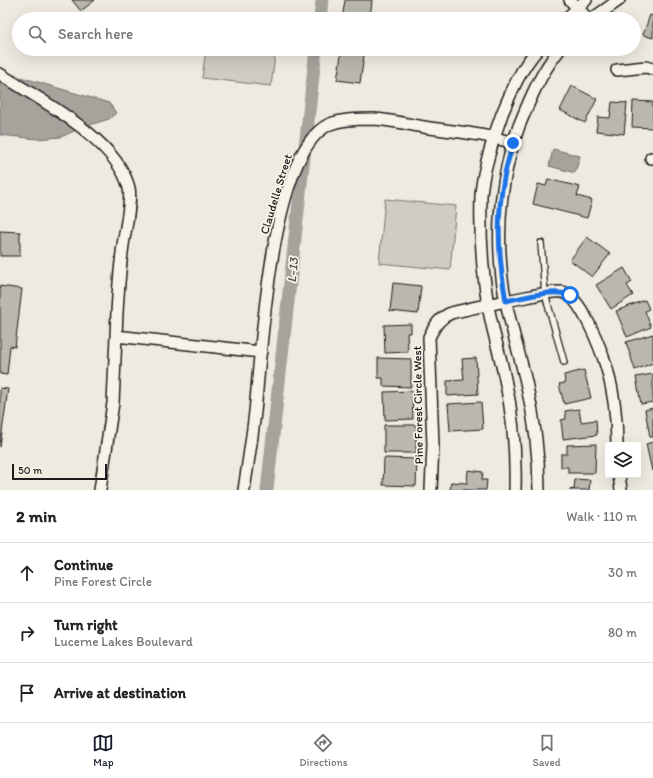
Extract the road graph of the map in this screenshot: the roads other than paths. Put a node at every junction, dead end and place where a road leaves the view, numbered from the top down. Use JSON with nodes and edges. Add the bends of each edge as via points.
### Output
{"nodes":[{"id":1,"x":619,"y":0,"type":"edge"},
{"id":2,"x":578,"y":2,"type":"edge"},
{"id":3,"x":571,"y":12,"type":"edge"},
{"id":4,"x":584,"y":12,"type":"edge"},
{"id":5,"x":602,"y":12,"type":"edge"},
{"id":6,"x":532,"y":56,"type":"edge"},
{"id":7,"x":555,"y":56,"type":"edge"},
{"id":8,"x":653,"y":69,"type":"edge"},
{"id":9,"x":617,"y":70,"type":"dead end"},
{"id":10,"x":0,"y":74,"type":"edge"},
{"id":11,"x":494,"y":136,"type":"junction"},
{"id":12,"x":513,"y":143,"type":"junction"},
{"id":13,"x":541,"y":243,"type":"dead end"},
{"id":14,"x":544,"y":294,"type":"junction"},
{"id":15,"x":506,"y":301,"type":"junction"},
{"id":16,"x":488,"y":305,"type":"junction"},
{"id":17,"x":116,"y":336,"type":"junction"},
{"id":18,"x":261,"y":352,"type":"junction"},
{"id":19,"x":564,"y":362,"type":"dead end"},
{"id":20,"x":617,"y":442,"type":"edge"},
{"id":21,"x":619,"y":478,"type":"edge"},
{"id":22,"x":100,"y":490,"type":"edge"},
{"id":23,"x":244,"y":490,"type":"edge"},
{"id":24,"x":431,"y":490,"type":"edge"},
{"id":25,"x":515,"y":490,"type":"edge"},
{"id":26,"x":539,"y":490,"type":"edge"},
{"id":27,"x":621,"y":490,"type":"edge"}],
"edges":[{"from":1,"to":5,"type":"street"},
{"from":2,"to":3,"type":"street"},
{"from":2,"to":4,"type":"street"},
{"from":6,"to":11,"type":"street","via":[[525,64]]},
{"from":7,"to":12,"type":"street","via":[[532,92]]},
{"from":8,"to":9,"type":"street","via":[[646,67]]},
{"from":10,"to":17,"type":"street","via":[[87,131],[121,168],[129,189],[118,288]]},
{"from":11,"to":12,"type":"street","name":"Claudelle Street"},
{"from":11,"to":16,"type":"street","via":[[481,195],[482,249]]},
{"from":11,"to":18,"type":"street","name":"Claudelle Street","via":[[373,119],[347,120],[328,125],[309,142],[297,164],[276,236]]},
{"from":12,"to":15,"type":"street","via":[[504,179],[500,212],[502,277]]},
{"from":13,"to":14,"type":"lane"},
{"from":14,"to":15,"type":"street","name":"Pine Forest Circle West"},
{"from":14,"to":19,"type":"lane"},
{"from":14,"to":20,"type":"street","name":"Pine Forest Circle West","via":[[562,292],[570,295],[584,314],[607,369],[616,415]]},
{"from":15,"to":16,"type":"street","name":"Pine Forest Circle West"},
{"from":15,"to":26,"type":"street","via":[[527,383],[539,470]]},
{"from":16,"to":24,"type":"street","name":"Pine Forest Circle West","via":[[443,316],[429,337],[433,445]]},
{"from":16,"to":25,"type":"street","via":[[506,387],[515,459]]},
{"from":17,"to":18,"type":"street"},
{"from":17,"to":22,"type":"street","via":[[113,403]]},
{"from":18,"to":23,"type":"street","name":"Claudelle Street"},
{"from":21,"to":27,"type":"street"}]}
